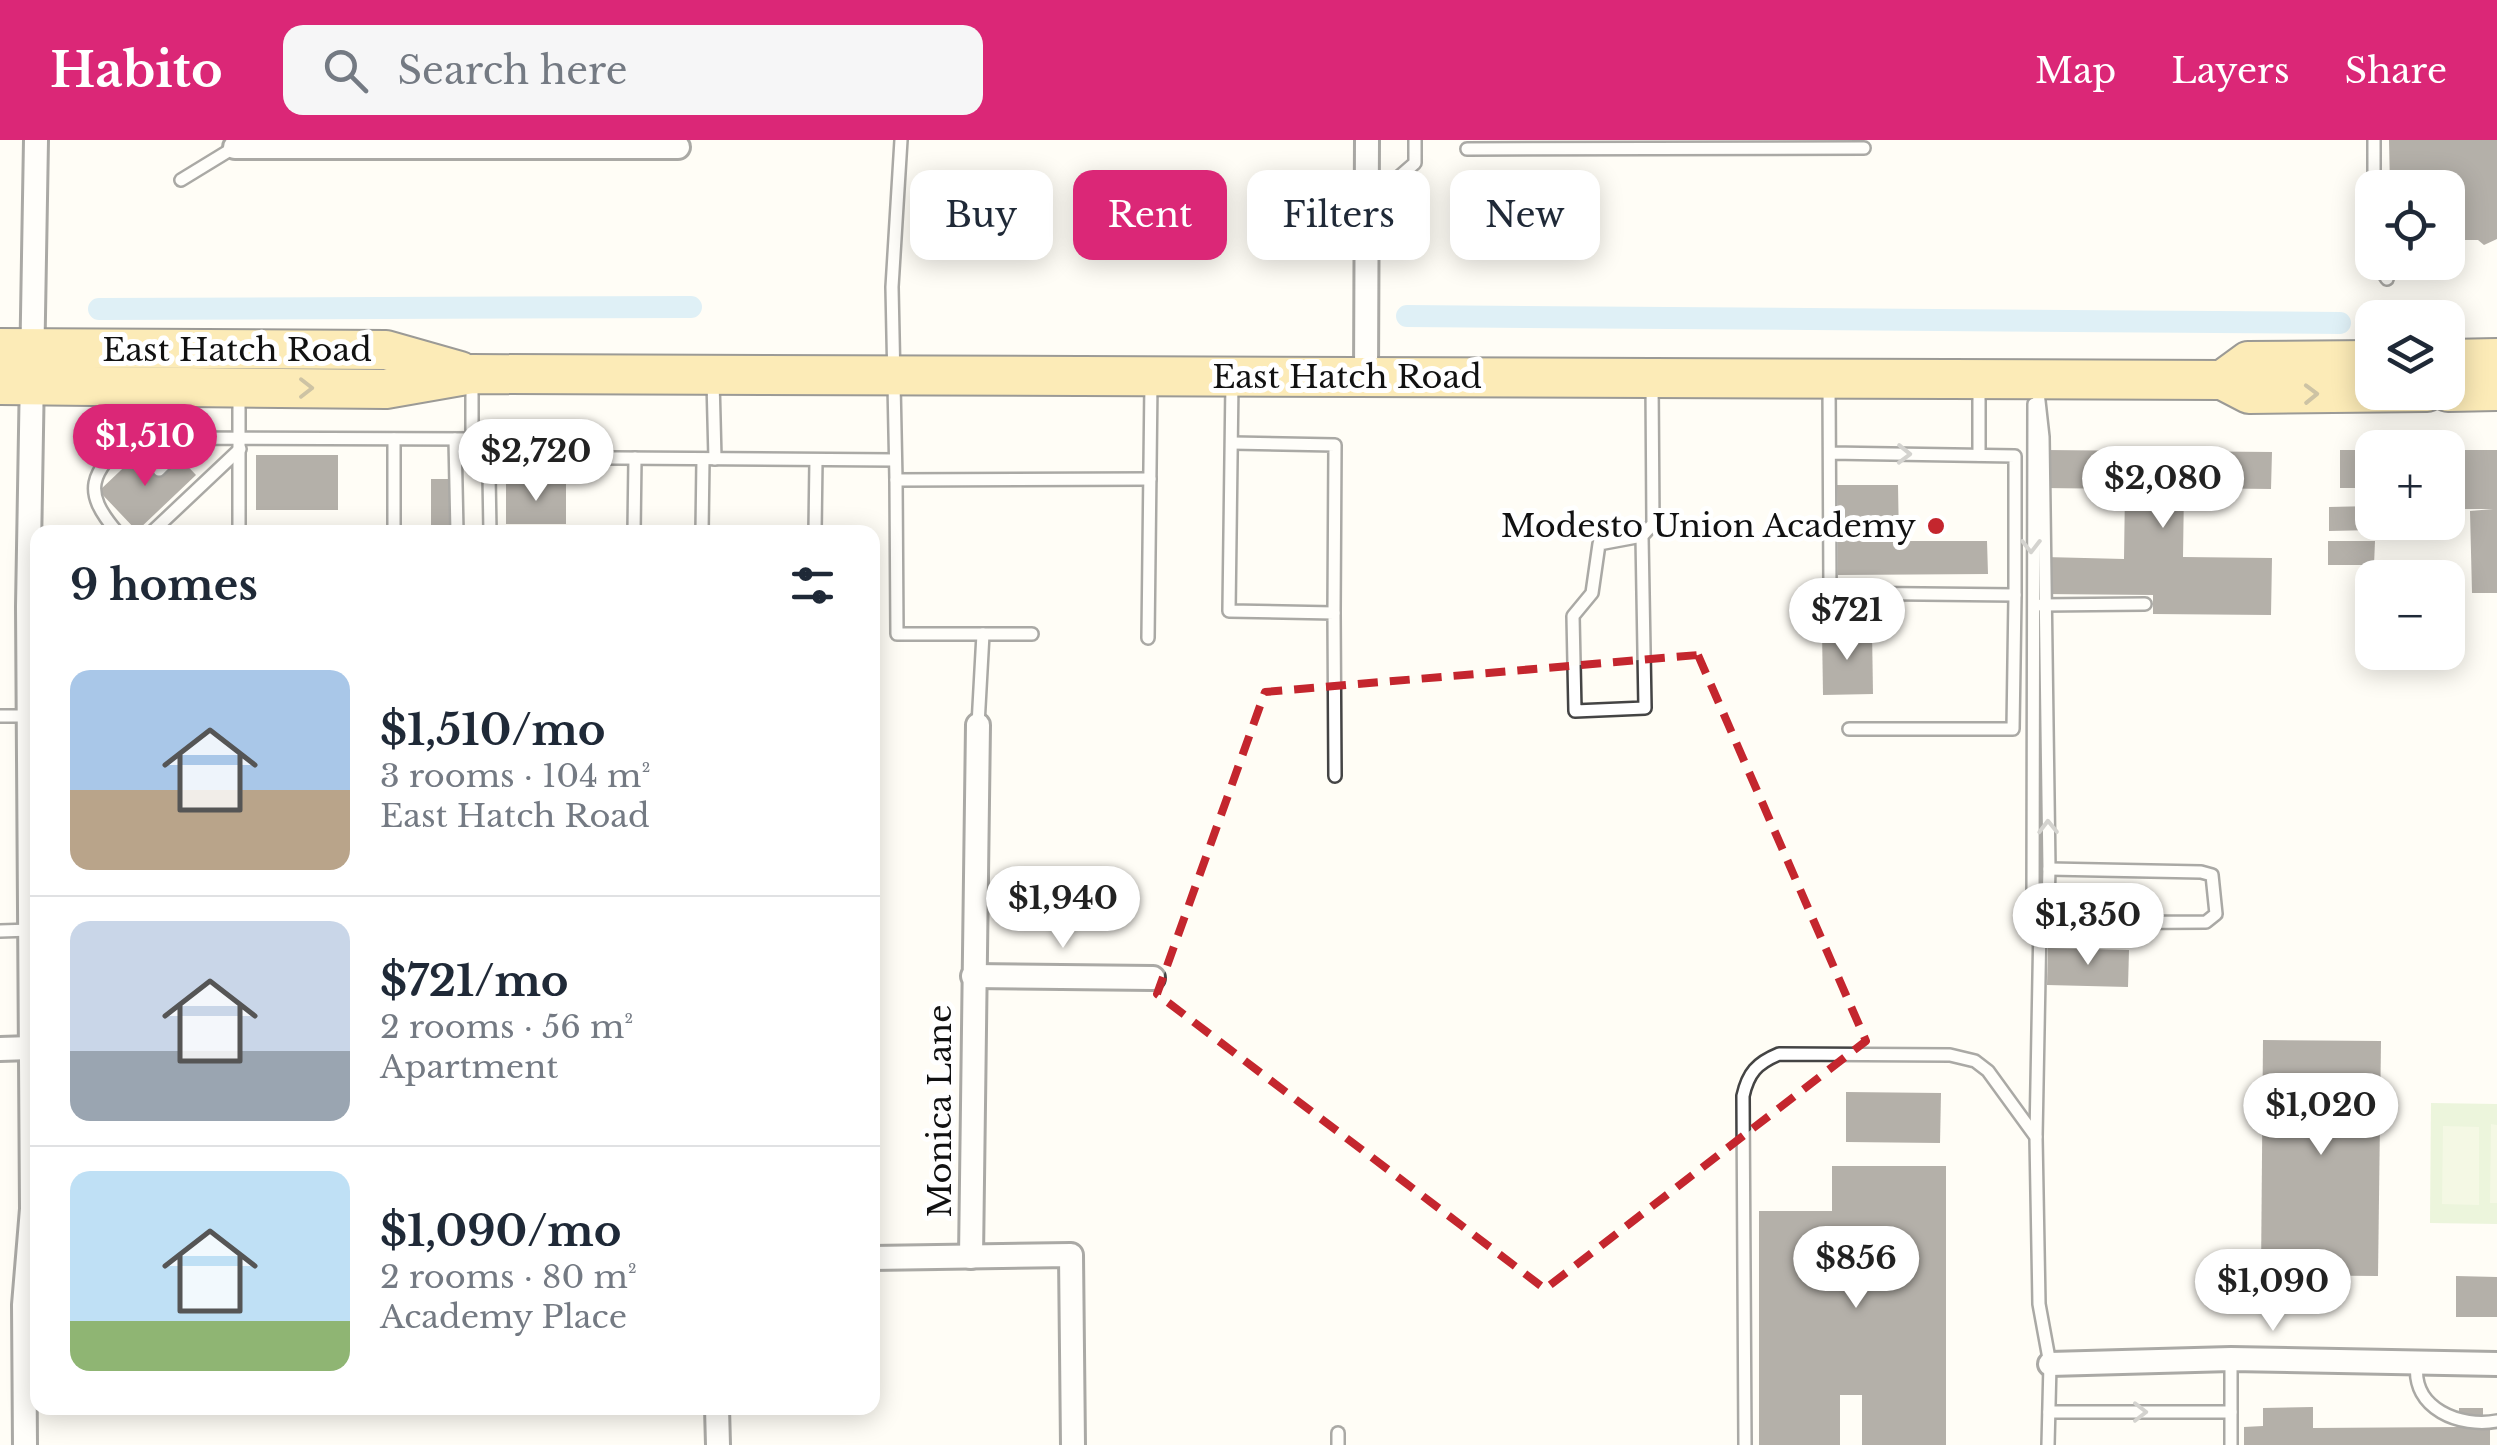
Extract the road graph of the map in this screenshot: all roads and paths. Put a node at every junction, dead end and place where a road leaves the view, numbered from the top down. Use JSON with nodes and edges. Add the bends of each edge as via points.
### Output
{"nodes":[{"id":1,"x":36,"y":140,"type":"edge"},
{"id":2,"x":902,"y":140,"type":"edge"},
{"id":3,"x":1367,"y":140,"type":"edge"},
{"id":4,"x":1415,"y":140,"type":"edge"},
{"id":5,"x":2374,"y":140,"type":"edge"},
{"id":6,"x":384,"y":143,"type":"edge"},
{"id":7,"x":1863,"y":143,"type":"edge"},
{"id":8,"x":1646,"y":145,"type":"edge"},
{"id":9,"x":235,"y":147,"type":"joint"},
{"id":10,"x":678,"y":147,"type":"dead end"},
{"id":11,"x":1467,"y":148,"type":"dead end"},
{"id":12,"x":1367,"y":170,"type":"edge"},
{"id":13,"x":1407,"y":170,"type":"edge"},
{"id":14,"x":2374,"y":170,"type":"edge"},
{"id":15,"x":182,"y":180,"type":"dead end"},
{"id":16,"x":1366,"y":260,"type":"edge"},
{"id":17,"x":2497,"y":358,"type":"edge"},
{"id":18,"x":2465,"y":359,"type":"edge"},
{"id":19,"x":2355,"y":360,"type":"edge"},
{"id":20,"x":17,"y":367,"type":"edge"},
{"id":21,"x":472,"y":374,"type":"junction"},
{"id":22,"x":713,"y":376,"type":"junction"},
{"id":23,"x":893,"y":376,"type":"junction"},
{"id":24,"x":1151,"y":377,"type":"junction"},
{"id":25,"x":1366,"y":377,"type":"junction"},
{"id":26,"x":1232,"y":378,"type":"junction"},
{"id":27,"x":1652,"y":378,"type":"junction"},
{"id":28,"x":1829,"y":378,"type":"junction"},
{"id":29,"x":1978,"y":379,"type":"junction"},
{"id":30,"x":2036,"y":379,"type":"junction"},
{"id":31,"x":2222,"y":380,"type":"junction"},
{"id":32,"x":238,"y":388,"type":"junction"},
{"id":33,"x":2497,"y":391,"type":"edge"},
{"id":34,"x":2465,"y":392,"type":"edge"},
{"id":35,"x":2355,"y":393,"type":"edge"},
{"id":36,"x":191,"y":438,"type":"junction"},
{"id":37,"x":394,"y":439,"type":"junction"},
{"id":38,"x":455,"y":439,"type":"junction"},
{"id":39,"x":472,"y":439,"type":"junction"},
{"id":40,"x":240,"y":444,"type":"junction"},
{"id":41,"x":1232,"y":444,"type":"junction"},
{"id":42,"x":1830,"y":453,"type":"junction"},
{"id":43,"x":1979,"y":455,"type":"junction"},
{"id":44,"x":481,"y":457,"type":"junction"},
{"id":45,"x":635,"y":458,"type":"junction"},
{"id":46,"x":709,"y":459,"type":"junction"},
{"id":47,"x":816,"y":460,"type":"junction"},
{"id":48,"x":895,"y":460,"type":"junction"},
{"id":49,"x":159,"y":470,"type":"dead end"},
{"id":50,"x":1150,"y":478,"type":"junction"},
{"id":51,"x":896,"y":480,"type":"junction"},
{"id":52,"x":117,"y":510,"type":"dead end"},
{"id":53,"x":106,"y":520,"type":"junction"},
{"id":54,"x":111,"y":525,"type":"edge"},
{"id":55,"x":159,"y":525,"type":"edge"},
{"id":56,"x":239,"y":525,"type":"edge"},
{"id":57,"x":394,"y":525,"type":"edge"},
{"id":58,"x":457,"y":525,"type":"edge"},
{"id":59,"x":490,"y":525,"type":"edge"},
{"id":60,"x":634,"y":525,"type":"edge"},
{"id":61,"x":703,"y":525,"type":"edge"},
{"id":62,"x":815,"y":525,"type":"edge"},
{"id":63,"x":1642,"y":536,"type":"junction"},
{"id":64,"x":30,"y":562,"type":"edge"},
{"id":65,"x":2015,"y":595,"type":"junction"},
{"id":66,"x":2144,"y":604,"type":"dead end"},
{"id":67,"x":2032,"y":605,"type":"junction"},
{"id":68,"x":2046,"y":605,"type":"junction"},
{"id":69,"x":1334,"y":613,"type":"junction"},
{"id":70,"x":982,"y":634,"type":"junction"},
{"id":71,"x":1032,"y":634,"type":"dead end"},
{"id":72,"x":1148,"y":638,"type":"dead end"},
{"id":73,"x":30,"y":672,"type":"edge"},
{"id":74,"x":0,"y":716,"type":"edge"},
{"id":75,"x":28,"y":716,"type":"junction"},
{"id":76,"x":978,"y":726,"type":"joint"},
{"id":77,"x":1849,"y":729,"type":"dead end"},
{"id":78,"x":1335,"y":776,"type":"dead end"},
{"id":79,"x":2049,"y":870,"type":"junction"},
{"id":80,"x":2040,"y":923,"type":"junction"},
{"id":81,"x":30,"y":930,"type":"joint"},
{"id":82,"x":0,"y":931,"type":"edge"},
{"id":83,"x":973,"y":976,"type":"junction"},
{"id":84,"x":1152,"y":978,"type":"dead end"},
{"id":85,"x":30,"y":1048,"type":"edge"},
{"id":86,"x":0,"y":1049,"type":"edge"},
{"id":87,"x":2036,"y":1137,"type":"junction"},
{"id":88,"x":30,"y":1253,"type":"edge"},
{"id":89,"x":971,"y":1257,"type":"junction"},
{"id":90,"x":880,"y":1258,"type":"edge"},
{"id":91,"x":2231,"y":1359,"type":"junction"},
{"id":92,"x":2050,"y":1364,"type":"junction"},
{"id":93,"x":2416,"y":1364,"type":"junction"},
{"id":94,"x":2497,"y":1364,"type":"edge"},
{"id":95,"x":2049,"y":1412,"type":"junction"},
{"id":96,"x":2230,"y":1412,"type":"junction"},
{"id":97,"x":717,"y":1415,"type":"edge"},
{"id":98,"x":2497,"y":1421,"type":"edge"},
{"id":99,"x":25,"y":1445,"type":"edge"},
{"id":100,"x":718,"y":1445,"type":"edge"},
{"id":101,"x":1073,"y":1445,"type":"edge"},
{"id":102,"x":1745,"y":1445,"type":"edge"},
{"id":103,"x":2048,"y":1445,"type":"edge"},
{"id":104,"x":2230,"y":1445,"type":"edge"}],
"edges":[{"from":1,"to":20,"type":"street"},
{"from":2,"to":23,"type":"lane"},
{"from":3,"to":12,"type":"street"},
{"from":4,"to":13,"type":"lane","via":[[1415,163]]},
{"from":5,"to":14,"type":"lane"},
{"from":6,"to":9,"type":"street"},
{"from":6,"to":10,"type":"street"},
{"from":7,"to":8,"type":"lane"},
{"from":8,"to":11,"type":"lane"},
{"from":9,"to":15,"type":"lane"},
{"from":16,"to":25,"type":"street"},
{"from":17,"to":18,"type":"main road"},
{"from":19,"to":31,"type":"main road","name":"East Hatch Road","via":[[2248,361]]},
{"from":20,"to":21,"type":"main road","name":"East Hatch Road","via":[[386,350]]},
{"from":20,"to":32,"type":"main road","name":"East Hatch Road"},
{"from":20,"to":64,"type":"street"},
{"from":21,"to":22,"type":"main road","name":"East Hatch Road"},
{"from":32,"to":21,"type":"main road","name":"East Hatch Road","one_way":true,"via":[[386,389]]},
{"from":21,"to":39,"type":"lane"},
{"from":22,"to":23,"type":"main road","name":"East Hatch Road"},
{"from":22,"to":46,"type":"lane"},
{"from":23,"to":24,"type":"main road","name":"East Hatch Road"},
{"from":23,"to":48,"type":"lane"},
{"from":24,"to":26,"type":"main road","name":"East Hatch Road"},
{"from":24,"to":50,"type":"lane"},
{"from":25,"to":26,"type":"main road","name":"East Hatch Road"},
{"from":25,"to":27,"type":"main road","name":"East Hatch Road"},
{"from":26,"to":41,"type":"lane"},
{"from":27,"to":28,"type":"main road","name":"East Hatch Road"},
{"from":27,"to":63,"type":"lane","via":[[1653,524]]},
{"from":28,"to":29,"type":"main road","name":"East Hatch Road"},
{"from":28,"to":42,"type":"lane"},
{"from":29,"to":30,"type":"main road","name":"East Hatch Road"},
{"from":29,"to":43,"type":"lane"},
{"from":30,"to":31,"type":"main road","name":"East Hatch Road"},
{"from":30,"to":67,"type":"lane","one_way":true},
{"from":30,"to":68,"type":"lane"},
{"from":31,"to":35,"type":"main road","name":"East Hatch Road","one_way":true,"via":[[2249,394]]},
{"from":32,"to":40,"type":"lane"},
{"from":33,"to":34,"type":"main road"},
{"from":36,"to":40,"type":"lane"},
{"from":36,"to":49,"type":"lane"},
{"from":36,"to":53,"type":"lane","via":[[128,438],[118,447],[99,466],[94,486],[97,510]]},
{"from":37,"to":38,"type":"lane"},
{"from":37,"to":40,"type":"lane"},
{"from":37,"to":57,"type":"lane"},
{"from":38,"to":39,"type":"lane"},
{"from":38,"to":58,"type":"lane"},
{"from":39,"to":44,"type":"lane"},
{"from":40,"to":55,"type":"lane"},
{"from":40,"to":56,"type":"lane"},
{"from":41,"to":69,"type":"lane","via":[[1335,444]]},
{"from":41,"to":69,"type":"lane","via":[[1229,611]]},
{"from":42,"to":43,"type":"lane","one_way":true},
{"from":42,"to":65,"type":"lane","via":[[1830,593]]},
{"from":43,"to":65,"type":"lane","via":[[2014,456]]},
{"from":44,"to":45,"type":"lane"},
{"from":44,"to":59,"type":"lane","via":[[489,474]]},
{"from":45,"to":46,"type":"lane"},
{"from":45,"to":60,"type":"lane"},
{"from":46,"to":47,"type":"lane"},
{"from":46,"to":61,"type":"lane"},
{"from":47,"to":48,"type":"lane"},
{"from":47,"to":62,"type":"lane"},
{"from":48,"to":51,"type":"lane"},
{"from":50,"to":51,"type":"lane"},
{"from":50,"to":72,"type":"lane"},
{"from":51,"to":70,"type":"lane","via":[[897,634]]},
{"from":52,"to":53,"type":"lane"},
{"from":53,"to":54,"type":"lane"},
{"from":63,"to":63,"type":"lane","via":[[1645,708],[1575,711],[1573,616],[1592,593],[1599,544]]},
{"from":65,"to":77,"type":"lane","via":[[2013,729]]},
{"from":66,"to":68,"type":"lane"},
{"from":67,"to":68,"type":"lane"},
{"from":67,"to":80,"type":"lane","via":[[2033,902]]},
{"from":79,"to":68,"type":"lane","one_way":true},
{"from":69,"to":78,"type":"lane"},
{"from":70,"to":71,"type":"lane"},
{"from":70,"to":76,"type":"lane"},
{"from":73,"to":75,"type":"street"},
{"from":74,"to":75,"type":"lane"},
{"from":75,"to":81,"type":"street"},
{"from":76,"to":83,"type":"street","name":"Monica Lane"},
{"from":79,"to":80,"type":"lane"},
{"from":79,"to":80,"type":"lane","via":[[2212,875],[2216,914],[2206,922]]},
{"from":80,"to":87,"type":"lane"},
{"from":81,"to":82,"type":"lane"},
{"from":83,"to":84,"type":"street"},
{"from":83,"to":89,"type":"street","name":"Monica Lane"},
{"from":85,"to":86,"type":"street"},
{"from":87,"to":92,"type":"lane","via":[[2039,1304]]},
{"from":87,"to":102,"type":"lane","via":[[1975,1061],[1950,1055],[1779,1054],[1762,1061],[1747,1077],[1743,1096]]},
{"from":88,"to":99,"type":"street"},
{"from":89,"to":90,"type":"street"},
{"from":89,"to":101,"type":"street","via":[[1071,1254]]},
{"from":91,"to":92,"type":"street"},
{"from":91,"to":93,"type":"street"},
{"from":91,"to":96,"type":"lane"},
{"from":92,"to":95,"type":"lane"},
{"from":93,"to":94,"type":"street"},
{"from":93,"to":98,"type":"lane","via":[[2424,1395],[2438,1411],[2458,1422]]},
{"from":95,"to":96,"type":"lane","one_way":true},
{"from":95,"to":103,"type":"lane"},
{"from":96,"to":104,"type":"lane"},
{"from":97,"to":100,"type":"street"}]}
